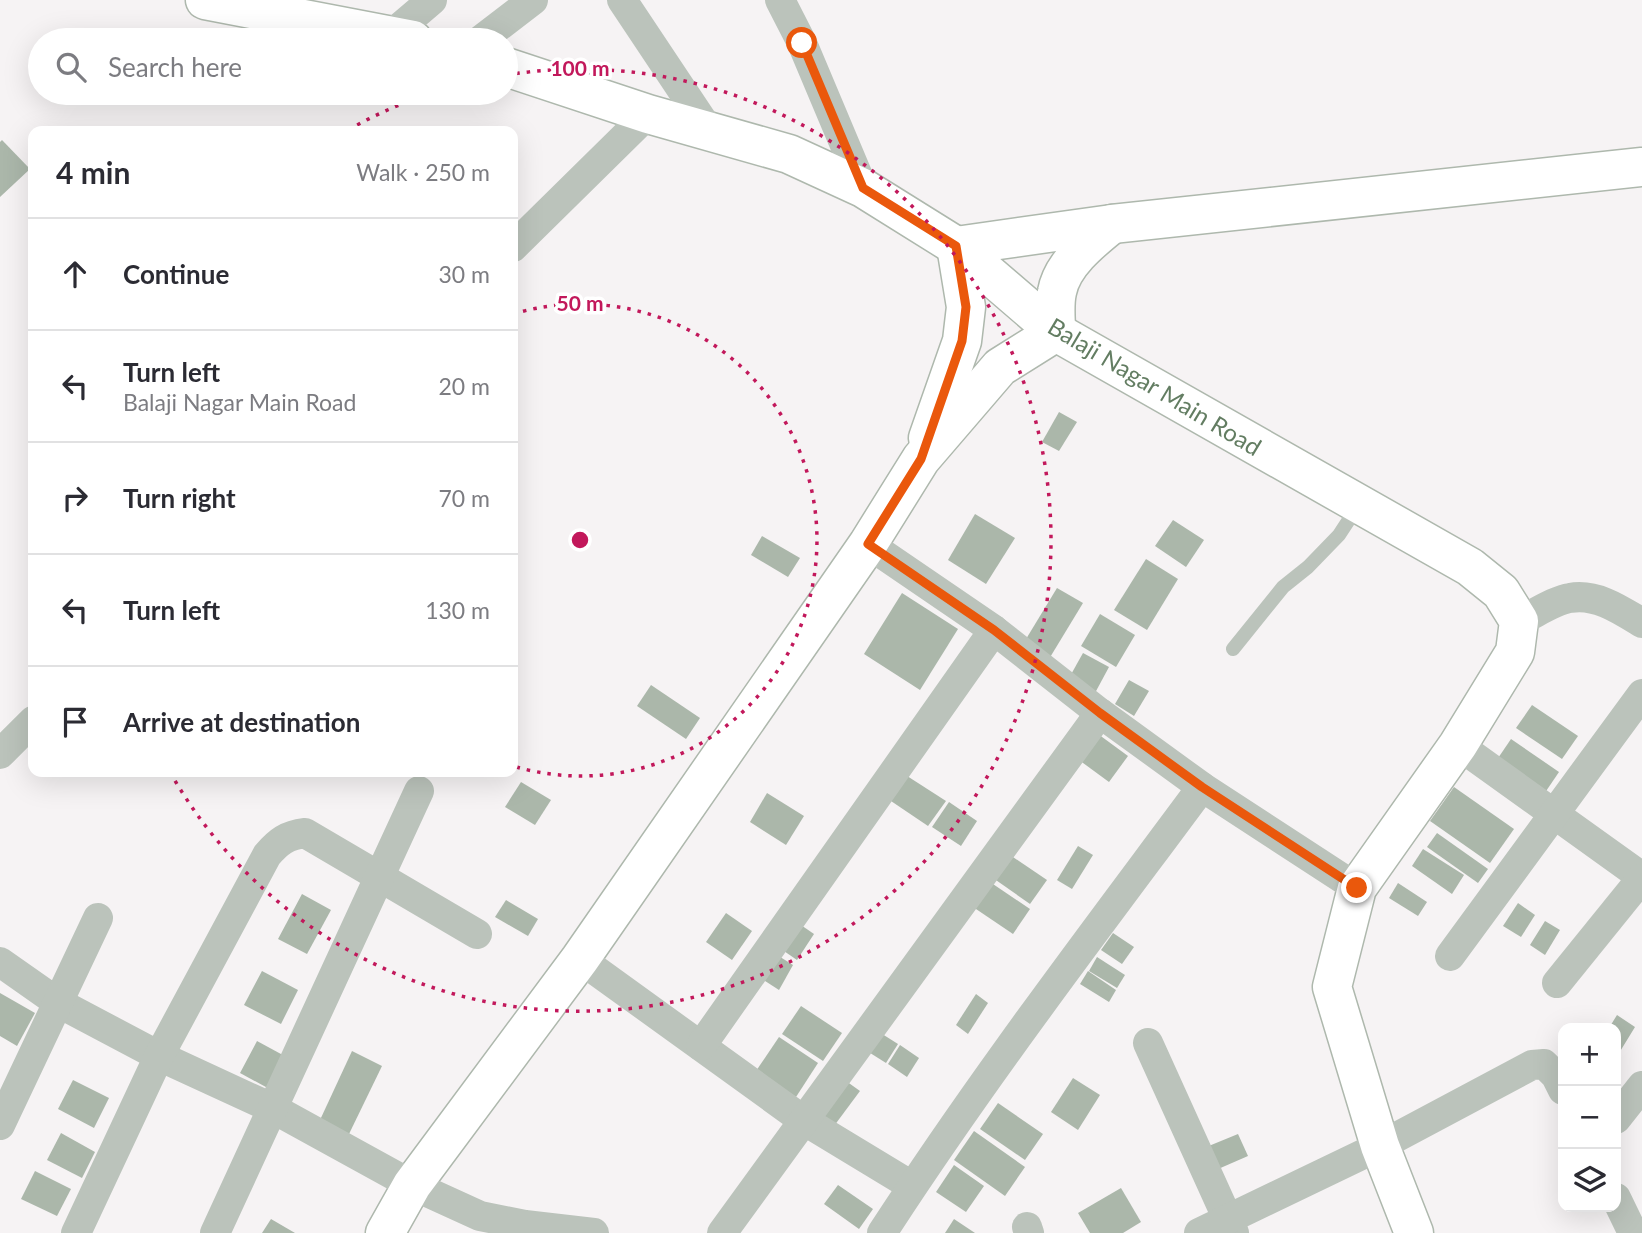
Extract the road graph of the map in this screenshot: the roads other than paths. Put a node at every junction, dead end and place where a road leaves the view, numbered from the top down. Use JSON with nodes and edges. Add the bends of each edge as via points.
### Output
{"nodes":[{"id":1,"x":205,"y":0,"type":"edge"},
{"id":2,"x":432,"y":0,"type":"edge"},
{"id":3,"x":533,"y":0,"type":"edge"},
{"id":4,"x":622,"y":0,"type":"edge"},
{"id":5,"x":780,"y":0,"type":"edge"},
{"id":6,"x":354,"y":28,"type":"edge"},
{"id":7,"x":409,"y":28,"type":"edge"},
{"id":8,"x":497,"y":28,"type":"edge"},
{"id":9,"x":518,"y":71,"type":"edge"},
{"id":10,"x":648,"y":114,"type":"junction"},
{"id":11,"x":708,"y":130,"type":"junction"},
{"id":12,"x":1642,"y":167,"type":"edge"},
{"id":13,"x":863,"y":188,"type":"junction"},
{"id":14,"x":1112,"y":224,"type":"junction"},
{"id":15,"x":518,"y":242,"type":"edge"},
{"id":16,"x":956,"y":246,"type":"junction"},
{"id":17,"x":1056,"y":332,"type":"junction"},
{"id":18,"x":921,"y":459,"type":"junction"},
{"id":19,"x":1358,"y":505,"type":"junction"},
{"id":20,"x":868,"y":544,"type":"junction"},
{"id":21,"x":1518,"y":621,"type":"junction"},
{"id":22,"x":1642,"y":623,"type":"edge"},
{"id":23,"x":994,"y":630,"type":"junction"},
{"id":24,"x":1233,"y":649,"type":"dead end"},
{"id":25,"x":1642,"y":694,"type":"edge"},
{"id":26,"x":1100,"y":713,"type":"junction"},
{"id":27,"x":28,"y":726,"type":"edge"},
{"id":28,"x":1458,"y":745,"type":"junction"},
{"id":29,"x":0,"y":754,"type":"edge"},
{"id":30,"x":1202,"y":787,"type":"junction"},
{"id":31,"x":419,"y":791,"type":"dead end"},
{"id":32,"x":1553,"y":813,"type":"junction"},
{"id":33,"x":380,"y":875,"type":"junction"},
{"id":34,"x":1642,"y":877,"type":"edge"},
{"id":35,"x":1357,"y":888,"type":"junction"},
{"id":36,"x":98,"y":918,"type":"dead end"},
{"id":37,"x":477,"y":934,"type":"dead end"},
{"id":38,"x":1450,"y":956,"type":"dead end"},
{"id":39,"x":580,"y":959,"type":"junction"},
{"id":40,"x":0,"y":962,"type":"edge"},
{"id":41,"x":1558,"y":983,"type":"dead end"},
{"id":42,"x":57,"y":1002,"type":"junction"},
{"id":43,"x":1147,"y":1042,"type":"dead end"},
{"id":44,"x":701,"y":1046,"type":"junction"},
{"id":45,"x":159,"y":1056,"type":"junction"},
{"id":46,"x":1561,"y":1086,"type":"edge"},
{"id":47,"x":1642,"y":1086,"type":"edge"},
{"id":48,"x":272,"y":1108,"type":"junction"},
{"id":49,"x":1621,"y":1113,"type":"edge"},
{"id":50,"x":803,"y":1120,"type":"junction"},
{"id":51,"x":0,"y":1125,"type":"edge"},
{"id":52,"x":1380,"y":1146,"type":"junction"},
{"id":53,"x":412,"y":1185,"type":"junction"},
{"id":54,"x":912,"y":1186,"type":"junction"},
{"id":55,"x":1621,"y":1208,"type":"edge"},
{"id":56,"x":1231,"y":1227,"type":"edge"},
{"id":57,"x":76,"y":1233,"type":"edge"},
{"id":58,"x":215,"y":1233,"type":"edge"},
{"id":59,"x":385,"y":1233,"type":"edge"},
{"id":60,"x":594,"y":1233,"type":"edge"},
{"id":61,"x":722,"y":1233,"type":"edge"},
{"id":62,"x":882,"y":1233,"type":"edge"},
{"id":63,"x":1199,"y":1233,"type":"edge"},
{"id":64,"x":1414,"y":1233,"type":"edge"},
{"id":65,"x":1633,"y":1233,"type":"edge"}],
"edges":[{"from":1,"to":6,"type":"street"},
{"from":2,"to":7,"type":"street"},
{"from":3,"to":8,"type":"street"},
{"from":4,"to":11,"type":"street"},
{"from":5,"to":13,"type":"street"},
{"from":9,"to":10,"type":"street","name":"Balaji Nagar Main Road"},
{"from":10,"to":11,"type":"street","name":"Balaji Nagar Main Road"},
{"from":10,"to":15,"type":"street"},
{"from":11,"to":13,"type":"street","name":"Balaji Nagar Main Road","via":[[789,154]]},
{"from":12,"to":14,"type":"street"},
{"from":13,"to":16,"type":"street","name":"Balaji Nagar Main Road"},
{"from":14,"to":16,"type":"street"},
{"from":14,"to":17,"type":"street","via":[[1088,243],[1056,291]]},
{"from":16,"to":17,"type":"street","name":"Balaji Nagar Main Road"},
{"from":16,"to":18,"type":"street","via":[[966,307],[962,341]]},
{"from":17,"to":18,"type":"street","via":[[1000,367]]},
{"from":17,"to":19,"type":"street","name":"Balaji Nagar Main Road"},
{"from":18,"to":20,"type":"street"},
{"from":19,"to":21,"type":"street","name":"Balaji Nagar Main Road","via":[[1470,567],[1501,592]]},
{"from":19,"to":24,"type":"lane","via":[[1339,534],[1283,587]]},
{"from":20,"to":23,"type":"street"},
{"from":20,"to":39,"type":"street"},
{"from":21,"to":22,"type":"street","via":[[1569,598],[1616,606]]},
{"from":21,"to":28,"type":"street","via":[[1516,652]]},
{"from":23,"to":26,"type":"street"},
{"from":23,"to":44,"type":"street"},
{"from":25,"to":32,"type":"street"},
{"from":26,"to":30,"type":"street"},
{"from":26,"to":50,"type":"street"},
{"from":27,"to":29,"type":"street"},
{"from":28,"to":32,"type":"street"},
{"from":28,"to":35,"type":"street"},
{"from":30,"to":35,"type":"street"},
{"from":30,"to":54,"type":"street"},
{"from":31,"to":33,"type":"street"},
{"from":32,"to":34,"type":"street"},
{"from":32,"to":38,"type":"street"},
{"from":33,"to":37,"type":"street"},
{"from":33,"to":45,"type":"street","via":[[305,833],[278,842]]},
{"from":33,"to":48,"type":"street"},
{"from":34,"to":41,"type":"street"},
{"from":35,"to":52,"type":"street","via":[[1332,988]]},
{"from":36,"to":42,"type":"street"},
{"from":39,"to":44,"type":"street"},
{"from":39,"to":53,"type":"street"},
{"from":40,"to":42,"type":"street"},
{"from":42,"to":45,"type":"street"},
{"from":42,"to":51,"type":"street"},
{"from":43,"to":56,"type":"street"},
{"from":44,"to":50,"type":"street"},
{"from":45,"to":48,"type":"street"},
{"from":45,"to":57,"type":"street"},
{"from":46,"to":52,"type":"street","via":[[1544,1064],[1532,1065]]},
{"from":47,"to":49,"type":"street"},
{"from":48,"to":53,"type":"street"},
{"from":48,"to":58,"type":"street"},
{"from":50,"to":54,"type":"street"},
{"from":50,"to":61,"type":"street"},
{"from":52,"to":56,"type":"street"},
{"from":52,"to":64,"type":"street"},
{"from":53,"to":59,"type":"street"},
{"from":53,"to":60,"type":"street","via":[[480,1216]]},
{"from":54,"to":62,"type":"street"},
{"from":55,"to":65,"type":"street"},
{"from":56,"to":63,"type":"street"}]}
